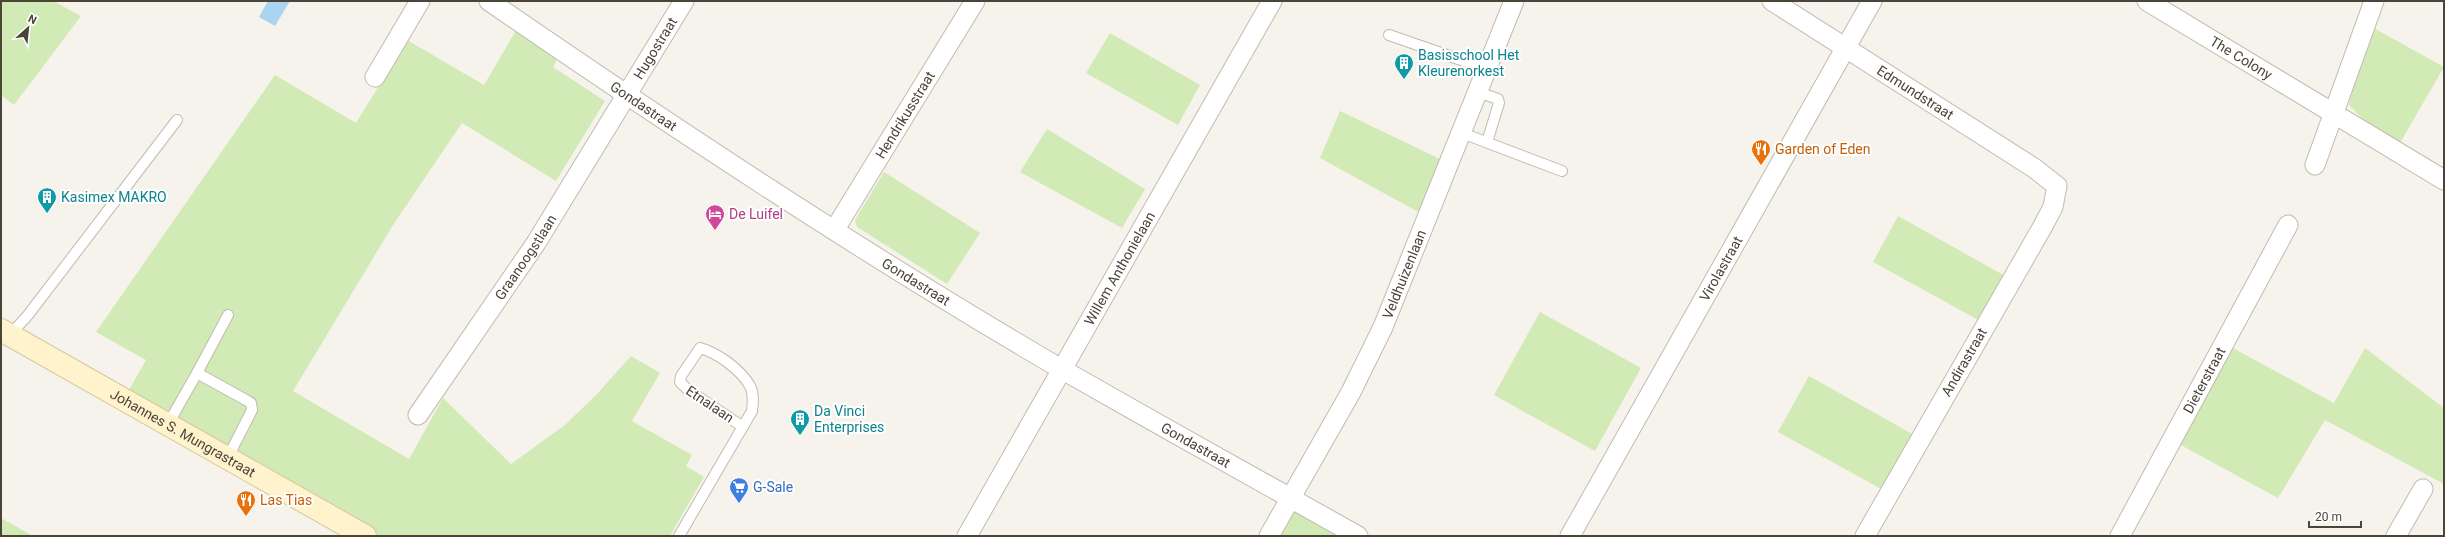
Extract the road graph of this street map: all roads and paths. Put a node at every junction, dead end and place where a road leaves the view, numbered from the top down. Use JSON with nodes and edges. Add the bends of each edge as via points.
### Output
{"nodes":[{"id":1,"x":420,"y":1,"type":"edge"},
{"id":2,"x":489,"y":1,"type":"edge"},
{"id":3,"x":684,"y":1,"type":"edge"},
{"id":4,"x":975,"y":1,"type":"edge"},
{"id":5,"x":1272,"y":1,"type":"edge"},
{"id":6,"x":1514,"y":1,"type":"edge"},
{"id":7,"x":1772,"y":1,"type":"edge"},
{"id":8,"x":1872,"y":1,"type":"edge"},
{"id":9,"x":2147,"y":1,"type":"edge"},
{"id":10,"x":2374,"y":1,"type":"edge"},
{"id":11,"x":1389,"y":35,"type":"dead end"},
{"id":12,"x":1845,"y":48,"type":"junction"},
{"id":13,"x":1487,"y":69,"type":"junction"},
{"id":14,"x":375,"y":77,"type":"dead end"},
{"id":15,"x":1478,"y":92,"type":"junction"},
{"id":16,"x":627,"y":95,"type":"junction"},
{"id":17,"x":2334,"y":116,"type":"junction"},
{"id":18,"x":177,"y":120,"type":"dead end"},
{"id":19,"x":1462,"y":133,"type":"junction"},
{"id":20,"x":1487,"y":142,"type":"junction"},
{"id":21,"x":2315,"y":165,"type":"dead end"},
{"id":22,"x":1562,"y":171,"type":"dead end"},
{"id":23,"x":2444,"y":180,"type":"edge"},
{"id":24,"x":2057,"y":186,"type":"joint"},
{"id":25,"x":2288,"y":225,"type":"dead end"},
{"id":26,"x":835,"y":229,"type":"junction"},
{"id":27,"x":228,"y":315,"type":"dead end"},
{"id":28,"x":6,"y":332,"type":"edge"},
{"id":29,"x":1063,"y":369,"type":"junction"},
{"id":30,"x":197,"y":373,"type":"junction"},
{"id":31,"x":418,"y":415,"type":"dead end"},
{"id":32,"x":168,"y":424,"type":"junction"},
{"id":33,"x":743,"y":427,"type":"junction"},
{"id":34,"x":228,"y":457,"type":"junction"},
{"id":35,"x":2423,"y":488,"type":"dead end"},
{"id":36,"x":1291,"y":498,"type":"junction"},
{"id":37,"x":362,"y":535,"type":"edge"},
{"id":38,"x":679,"y":536,"type":"edge"},
{"id":39,"x":967,"y":536,"type":"edge"},
{"id":40,"x":1269,"y":536,"type":"edge"},
{"id":41,"x":1358,"y":536,"type":"edge"},
{"id":42,"x":1570,"y":536,"type":"edge"},
{"id":43,"x":1865,"y":536,"type":"edge"},
{"id":44,"x":2120,"y":536,"type":"edge"},
{"id":45,"x":2396,"y":536,"type":"edge"}],
"edges":[{"from":1,"to":14,"type":"street"},
{"from":2,"to":16,"type":"street","name":"Gondastraat"},
{"from":3,"to":16,"type":"street","name":"Hugostraat"},
{"from":4,"to":26,"type":"street","name":"Hendrikusstraat"},
{"from":5,"to":29,"type":"street","name":"Willem Anthonielaan"},
{"from":6,"to":13,"type":"street","name":"Veldhuizenlaan"},
{"from":7,"to":12,"type":"street","name":"Edmundstraat"},
{"from":8,"to":12,"type":"street","name":"Virolastraat"},
{"from":9,"to":17,"type":"street","name":"The Colony"},
{"from":10,"to":17,"type":"street"},
{"from":11,"to":13,"type":"lane"},
{"from":12,"to":24,"type":"street","name":"Edmundstraat","via":[[2034,168]]},
{"from":12,"to":42,"type":"street","name":"Virolastraat"},
{"from":13,"to":15,"type":"street","name":"Veldhuizenlaan"},
{"from":15,"to":19,"type":"street","name":"Veldhuizenlaan"},
{"from":15,"to":20,"type":"lane","via":[[1498,99],[1499,102]]},
{"from":16,"to":26,"type":"street","name":"Gondastraat"},
{"from":16,"to":31,"type":"street","name":"Graanoogstlaan","via":[[536,243]]},
{"from":17,"to":21,"type":"street"},
{"from":17,"to":23,"type":"street","name":"The Colony"},
{"from":18,"to":28,"type":"lane","via":[[28,315]]},
{"from":19,"to":20,"type":"lane"},
{"from":19,"to":36,"type":"street","name":"Veldhuizenlaan","via":[[1383,327],[1351,392]]},
{"from":20,"to":22,"type":"lane"},
{"from":24,"to":43,"type":"street","name":"Andirastraat","via":[[2053,207],[2043,226]]},
{"from":25,"to":44,"type":"street","name":"Dieterstraat"},
{"from":26,"to":29,"type":"street","name":"Gondastraat"},
{"from":27,"to":30,"type":"lane"},
{"from":28,"to":32,"type":"street","name":"Johannes S. Mungrastraat"},
{"from":29,"to":36,"type":"street","name":"Gondastraat"},
{"from":29,"to":39,"type":"street","name":"Willem Anthonielaan"},
{"from":30,"to":32,"type":"lane"},
{"from":30,"to":34,"type":"lane","via":[[251,404],[252,410]]},
{"from":32,"to":34,"type":"street","name":"Johannes S. Mungrastraat"},
{"from":33,"to":33,"type":"lane","name":"Etnalaan","via":[[680,382],[681,376],[700,348],[731,365],[750,387],[754,400],[752,412]]},
{"from":33,"to":38,"type":"lane","name":"Etnalaan"},
{"from":34,"to":37,"type":"street","name":"Johannes S. Mungrastraat"},
{"from":35,"to":45,"type":"street"},
{"from":36,"to":40,"type":"street","name":"Veldhuizenlaan"},
{"from":36,"to":41,"type":"street","name":"Gondastraat"}]}
